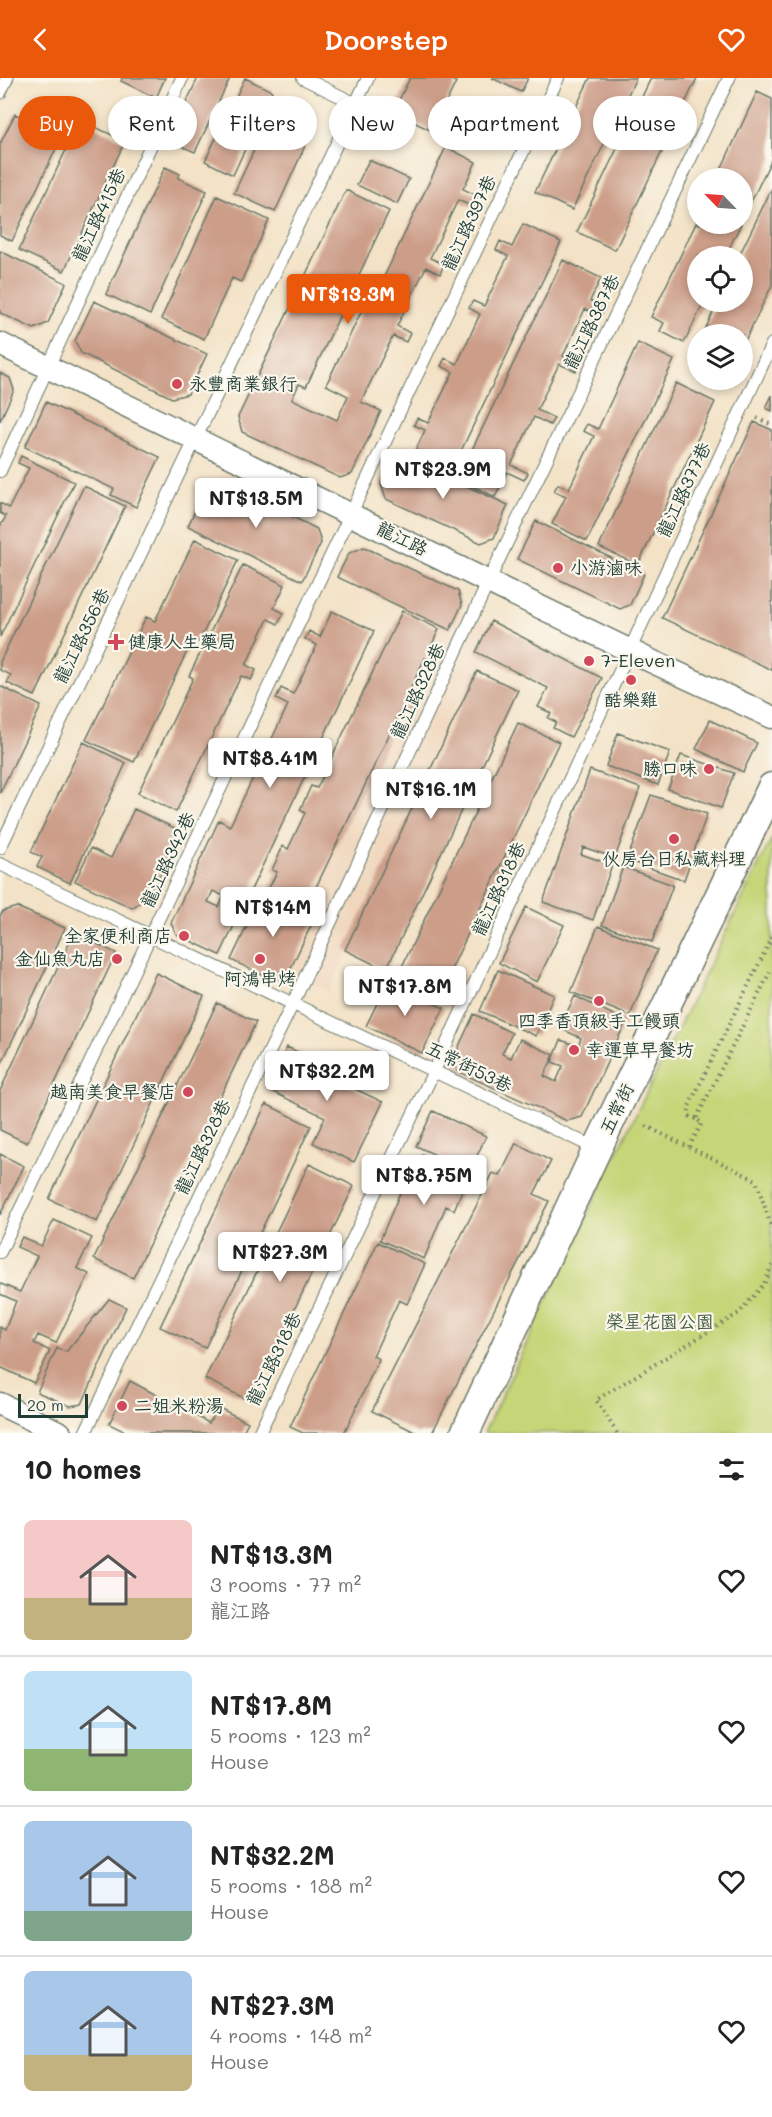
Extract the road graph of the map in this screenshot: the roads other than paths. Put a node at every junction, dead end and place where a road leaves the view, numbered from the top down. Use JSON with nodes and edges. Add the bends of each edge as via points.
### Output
{"nodes":[{"id":1,"x":7,"y":78,"type":"edge"},
{"id":2,"x":182,"y":78,"type":"edge"},
{"id":3,"x":303,"y":78,"type":"edge"},
{"id":4,"x":368,"y":78,"type":"edge"},
{"id":5,"x":558,"y":78,"type":"edge"},
{"id":6,"x":729,"y":78,"type":"edge"},
{"id":7,"x":0,"y":93,"type":"edge"},
{"id":8,"x":340,"y":96,"type":"edge"},
{"id":9,"x":360,"y":96,"type":"edge"},
{"id":10,"x":334,"y":150,"type":"edge"},
{"id":11,"x":0,"y":344,"type":"edge"},
{"id":12,"x":772,"y":344,"type":"edge"},
{"id":13,"x":48,"y":367,"type":"junction"},
{"id":14,"x":195,"y":438,"type":"junction"},
{"id":15,"x":0,"y":471,"type":"edge"},
{"id":16,"x":351,"y":514,"type":"junction"},
{"id":17,"x":489,"y":582,"type":"junction"},
{"id":18,"x":629,"y":651,"type":"junction"},
{"id":19,"x":772,"y":717,"type":"edge"},
{"id":20,"x":772,"y":787,"type":"edge"},
{"id":21,"x":0,"y":848,"type":"edge"},
{"id":22,"x":0,"y":864,"type":"edge"},
{"id":23,"x":152,"y":936,"type":"junction"},
{"id":24,"x":293,"y":1003,"type":"junction"},
{"id":25,"x":434,"y":1071,"type":"junction"},
{"id":26,"x":597,"y":1149,"type":"junction"},
{"id":27,"x":0,"y":1252,"type":"edge"},
{"id":28,"x":0,"y":1404,"type":"edge"},
{"id":29,"x":60,"y":1433,"type":"edge"},
{"id":30,"x":85,"y":1433,"type":"edge"},
{"id":31,"x":259,"y":1433,"type":"edge"},
{"id":32,"x":465,"y":1433,"type":"edge"}],
"edges":[{"from":1,"to":7,"type":"lane"},
{"from":2,"to":13,"type":"lane","name":"龍江路415巷"},
{"from":3,"to":8,"type":"lane"},
{"from":4,"to":9,"type":"lane","name":"龍江路356巷"},
{"from":5,"to":16,"type":"lane","name":"龍江路397巷"},
{"from":6,"to":17,"type":"lane","name":"龍江路387巷"},
{"from":10,"to":14,"type":"lane","name":"龍江路356巷"},
{"from":11,"to":13,"type":"street","name":"龍江路"},
{"from":12,"to":18,"type":"lane","name":"龍江路377巷"},
{"from":13,"to":14,"type":"street","name":"龍江路"},
{"from":13,"to":15,"type":"lane","name":"龍江路415巷"},
{"from":14,"to":16,"type":"street","name":"龍江路"},
{"from":14,"to":21,"type":"lane","name":"龍江路356巷"},
{"from":16,"to":17,"type":"street","name":"龍江路"},
{"from":16,"to":23,"type":"lane","name":"龍江路342巷"},
{"from":17,"to":18,"type":"street","name":"龍江路"},
{"from":17,"to":24,"type":"lane","name":"龍江路328巷"},
{"from":18,"to":19,"type":"street","name":"龍江路"},
{"from":18,"to":25,"type":"lane","name":"龍江路318巷"},
{"from":20,"to":26,"type":"street","name":"五常街"},
{"from":22,"to":23,"type":"lane","name":"五常街53巷"},
{"from":23,"to":24,"type":"lane","name":"五常街53巷"},
{"from":23,"to":27,"type":"lane","name":"龍江路342巷"},
{"from":24,"to":25,"type":"lane","name":"五常街53巷"},
{"from":24,"to":30,"type":"lane","name":"龍江路328巷"},
{"from":25,"to":26,"type":"lane","name":"五常街53巷"},
{"from":25,"to":31,"type":"lane","name":"龍江路318巷"},
{"from":26,"to":32,"type":"street","name":"五常街"},
{"from":28,"to":29,"type":"street"}]}
